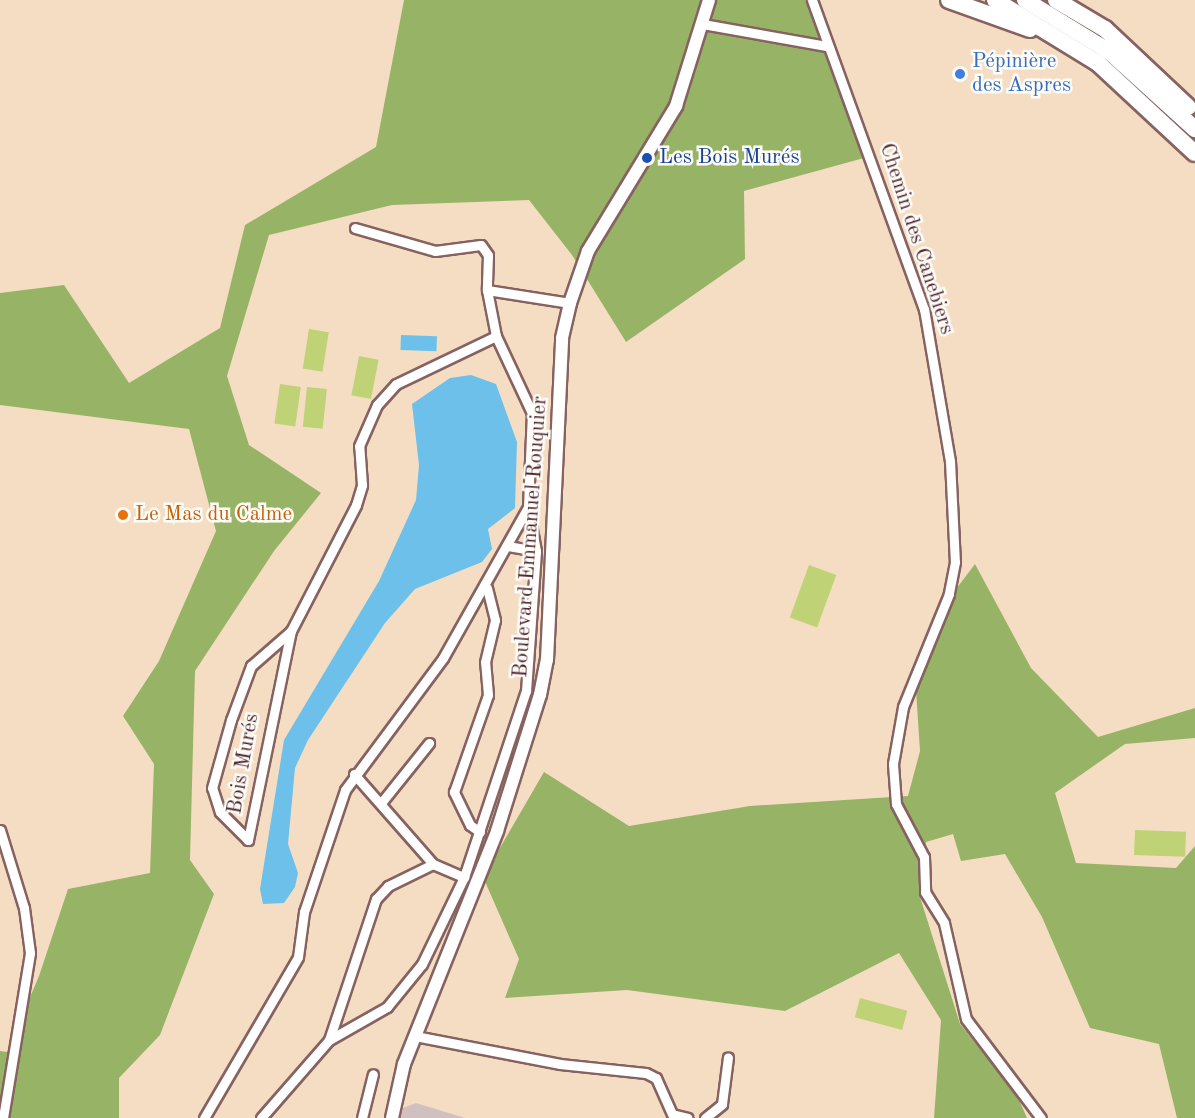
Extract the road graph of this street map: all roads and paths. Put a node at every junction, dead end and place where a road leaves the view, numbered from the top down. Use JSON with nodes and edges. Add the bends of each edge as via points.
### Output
{"nodes":[{"id":1,"x":708,"y":0,"type":"edge"},
{"id":2,"x":812,"y":0,"type":"edge"},
{"id":3,"x":949,"y":0,"type":"edge"},
{"id":4,"x":995,"y":0,"type":"edge"},
{"id":5,"x":1025,"y":0,"type":"edge"},
{"id":6,"x":1056,"y":0,"type":"edge"},
{"id":7,"x":703,"y":24,"type":"junction"},
{"id":8,"x":826,"y":46,"type":"junction"},
{"id":9,"x":1098,"y":63,"type":"junction"},
{"id":10,"x":1195,"y":115,"type":"edge"},
{"id":11,"x":1195,"y":129,"type":"edge"},
{"id":12,"x":1195,"y":153,"type":"edge"},
{"id":13,"x":355,"y":228,"type":"dead end"},
{"id":14,"x":487,"y":291,"type":"junction"},
{"id":15,"x":570,"y":303,"type":"junction"},
{"id":16,"x":496,"y":336,"type":"junction"},
{"id":17,"x":528,"y":507,"type":"junction"},
{"id":18,"x":508,"y":546,"type":"junction"},
{"id":19,"x":536,"y":551,"type":"junction"},
{"id":20,"x":486,"y":588,"type":"junction"},
{"id":21,"x":291,"y":631,"type":"junction"},
{"id":22,"x":429,"y":743,"type":"dead end"},
{"id":23,"x":354,"y":774,"type":"junction"},
{"id":24,"x":381,"y":803,"type":"junction"},
{"id":25,"x":0,"y":830,"type":"edge"},
{"id":26,"x":480,"y":831,"type":"junction"},
{"id":27,"x":433,"y":864,"type":"junction"},
{"id":28,"x":464,"y":877,"type":"junction"},
{"id":29,"x":415,"y":1036,"type":"junction"},
{"id":30,"x":329,"y":1040,"type":"junction"},
{"id":31,"x":728,"y":1057,"type":"dead end"},
{"id":32,"x":373,"y":1074,"type":"dead end"},
{"id":33,"x":3,"y":1118,"type":"edge"},
{"id":34,"x":204,"y":1118,"type":"edge"},
{"id":35,"x":261,"y":1118,"type":"edge"},
{"id":36,"x":362,"y":1118,"type":"edge"},
{"id":37,"x":392,"y":1118,"type":"edge"},
{"id":38,"x":688,"y":1118,"type":"edge"},
{"id":39,"x":705,"y":1118,"type":"edge"},
{"id":40,"x":1041,"y":1118,"type":"edge"}],
"edges":[{"from":1,"to":7,"type":"street","name":"Boulevard Emmanuel Rouquier"},
{"from":2,"to":8,"type":"street","name":"Chemin des Canebiers"},
{"from":3,"to":9,"type":"highway","via":[[1025,26]]},
{"from":4,"to":9,"type":"highway"},
{"from":5,"to":11,"type":"highway","via":[[1110,52]]},
{"from":6,"to":10,"type":"highway","via":[[1124,44]]},
{"from":7,"to":8,"type":"street"},
{"from":7,"to":15,"type":"street","name":"Boulevard Emmanuel Rouquier","via":[[676,106],[588,251]]},
{"from":8,"to":40,"type":"street","name":"Chemin des Canebiers","via":[[924,309],[950,460],[950,594],[903,706],[893,764],[896,804],[924,856],[924,892],[944,923],[966,1019]]},
{"from":9,"to":12,"type":"highway"},
{"from":13,"to":14,"type":"street","via":[[435,250],[481,245],[488,255]]},
{"from":14,"to":15,"type":"street"},
{"from":14,"to":16,"type":"street"},
{"from":15,"to":29,"type":"street","name":"Boulevard Emmanuel Rouquier","via":[[562,338],[548,642],[540,695],[497,831]]},
{"from":16,"to":17,"type":"street","via":[[532,413]]},
{"from":16,"to":21,"type":"street","name":"Bois Murés","via":[[396,384],[377,405],[359,446],[362,485],[356,505]]},
{"from":17,"to":18,"type":"street"},
{"from":17,"to":19,"type":"street"},
{"from":18,"to":19,"type":"street"},
{"from":18,"to":20,"type":"street"},
{"from":19,"to":26,"type":"street","via":[[526,692]]},
{"from":20,"to":23,"type":"street","via":[[408,710]]},
{"from":20,"to":26,"type":"street","via":[[495,620],[485,662],[488,695],[454,792],[470,825]]},
{"from":21,"to":21,"type":"street","name":"Bois Murés","via":[[251,666],[212,788],[220,812],[248,840]]},
{"from":22,"to":24,"type":"street"},
{"from":23,"to":24,"type":"street"},
{"from":23,"to":34,"type":"street","via":[[304,912],[298,957]]},
{"from":24,"to":27,"type":"street"},
{"from":25,"to":33,"type":"street","via":[[24,908],[30,953]]},
{"from":26,"to":28,"type":"street"},
{"from":27,"to":28,"type":"street"},
{"from":27,"to":30,"type":"street","via":[[388,886],[376,899]]},
{"from":28,"to":30,"type":"street","via":[[440,933],[394,998]]},
{"from":29,"to":37,"type":"street","name":"Boulevard Emmanuel Rouquier"},
{"from":29,"to":38,"type":"street","via":[[560,1065],[646,1073],[656,1078],[672,1114]]},
{"from":30,"to":35,"type":"street"},
{"from":31,"to":39,"type":"street","via":[[722,1104]]},
{"from":32,"to":36,"type":"street"}]}
